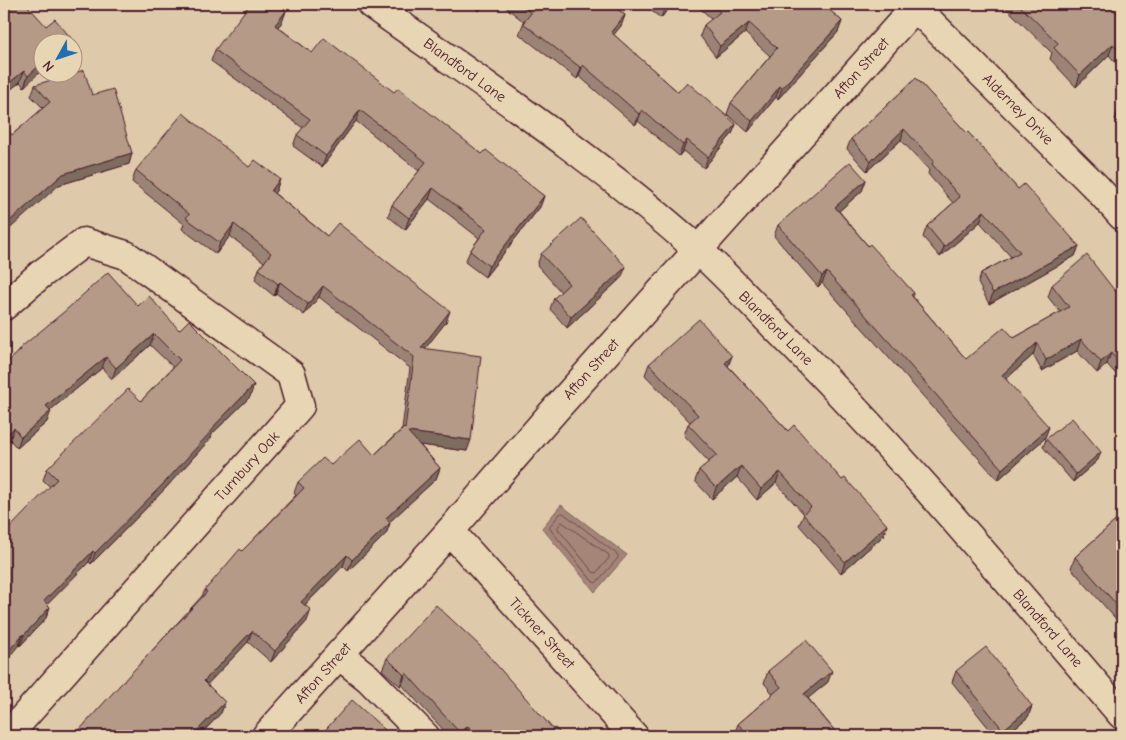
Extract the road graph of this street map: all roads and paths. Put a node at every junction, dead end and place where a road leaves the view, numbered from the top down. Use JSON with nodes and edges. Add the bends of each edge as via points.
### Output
{"nodes":[{"id":1,"x":371,"y":4,"type":"edge"},
{"id":2,"x":915,"y":5,"type":"edge"},
{"id":3,"x":1122,"y":216,"type":"edge"},
{"id":4,"x":698,"y":250,"type":"junction"},
{"id":5,"x":4,"y":306,"type":"edge"},
{"id":6,"x":450,"y":530,"type":"junction"},
{"id":7,"x":339,"y":655,"type":"junction"},
{"id":8,"x":1122,"y":715,"type":"edge"},
{"id":9,"x":7,"y":736,"type":"edge"},
{"id":10,"x":266,"y":736,"type":"edge"},
{"id":11,"x":425,"y":736,"type":"edge"},
{"id":12,"x":634,"y":736,"type":"edge"}],
"edges":[{"from":1,"to":4,"type":"street","name":"Blandford Lane","via":[[630,191]]},
{"from":2,"to":3,"type":"street","name":"Alderney Drive"},
{"from":2,"to":4,"type":"street","name":"Afton Street"},
{"from":4,"to":6,"type":"street","name":"Afton Street"},
{"from":4,"to":8,"type":"street","name":"Blandford Lane","via":[[824,376],[959,524]]},
{"from":5,"to":9,"type":"street","name":"Turnbury Oak","via":[[84,242],[126,255],[291,374],[300,406]]},
{"from":6,"to":7,"type":"street","name":"Afton Street"},
{"from":6,"to":12,"type":"street","name":"Tickner Street"},
{"from":7,"to":10,"type":"street","name":"Afton Street"},
{"from":7,"to":11,"type":"street","via":[[368,678]]}]}
